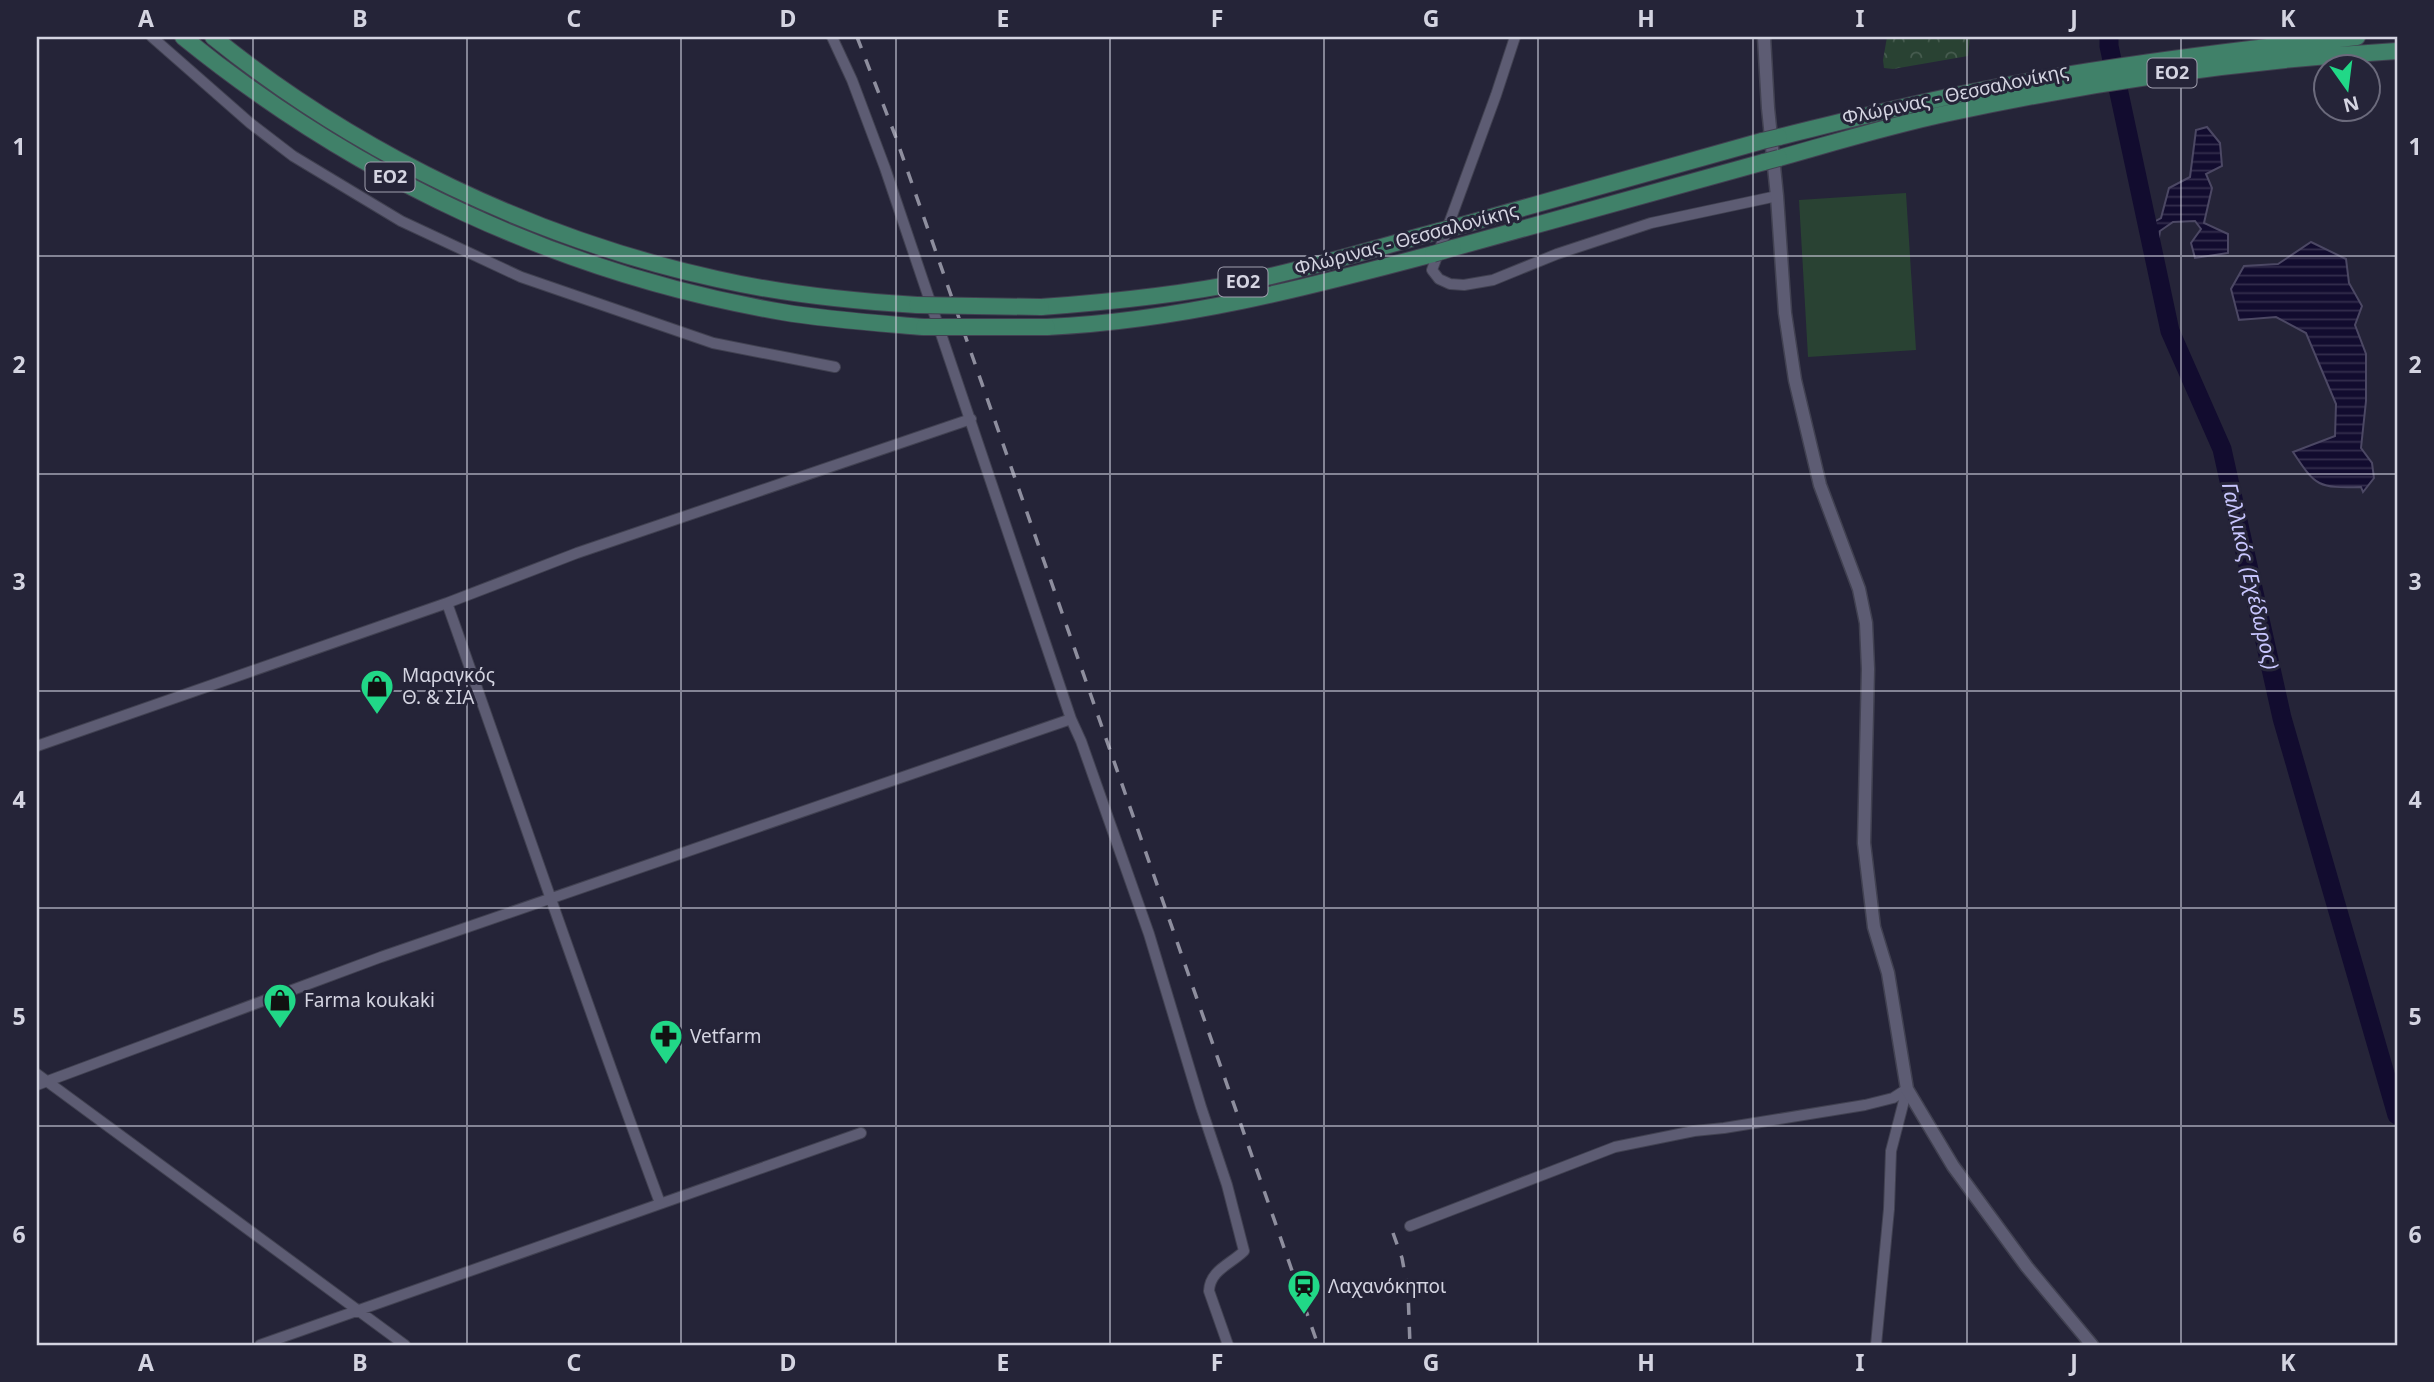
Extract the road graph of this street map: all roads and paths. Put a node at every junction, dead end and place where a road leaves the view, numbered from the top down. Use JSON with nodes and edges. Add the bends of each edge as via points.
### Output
{"nodes":[{"id":1,"x":152,"y":37,"type":"edge"},
{"id":2,"x":183,"y":37,"type":"edge"},
{"id":3,"x":213,"y":37,"type":"edge"},
{"id":4,"x":832,"y":37,"type":"edge"},
{"id":5,"x":1515,"y":37,"type":"edge"},
{"id":6,"x":1764,"y":37,"type":"edge"},
{"id":7,"x":2357,"y":37,"type":"edge"},
{"id":8,"x":2397,"y":51,"type":"edge"},
{"id":9,"x":1984,"y":98,"type":"junction"},
{"id":10,"x":1777,"y":195,"type":"junction"},
{"id":11,"x":835,"y":367,"type":"dead end"},
{"id":12,"x":971,"y":419,"type":"junction"},
{"id":13,"x":447,"y":603,"type":"junction"},
{"id":14,"x":1071,"y":719,"type":"junction"},
{"id":15,"x":37,"y":746,"type":"edge"},
{"id":16,"x":551,"y":899,"type":"junction"},
{"id":17,"x":37,"y":1074,"type":"edge"},
{"id":18,"x":48,"y":1081,"type":"junction"},
{"id":19,"x":37,"y":1085,"type":"edge"},
{"id":20,"x":1907,"y":1089,"type":"junction"},
{"id":21,"x":861,"y":1133,"type":"dead end"},
{"id":22,"x":660,"y":1203,"type":"junction"},
{"id":23,"x":1410,"y":1226,"type":"dead end"},
{"id":24,"x":357,"y":1312,"type":"junction"},
{"id":25,"x":260,"y":1345,"type":"edge"},
{"id":26,"x":405,"y":1345,"type":"edge"},
{"id":27,"x":1228,"y":1345,"type":"edge"},
{"id":28,"x":1876,"y":1345,"type":"edge"},
{"id":29,"x":2092,"y":1345,"type":"edge"}],
"edges":[{"from":1,"to":11,"type":"street","via":[[293,156],[401,221],[521,277],[713,343]]},
{"from":2,"to":9,"type":"main road","name":"Φλώρινας - Θεσσαλονίκης","number":"ΕΟ2","bridge":true,"via":[[271,104],[382,173],[498,229],[620,274],[714,298],[783,312],[924,327],[1047,327],[1208,309],[1433,254]]},
{"from":3,"to":9,"type":"main road","name":"Φλώρινας - Θεσσαλονίκης","number":"ΕΟ2","bridge":true,"via":[[283,89],[391,156],[506,211],[626,255],[716,279],[849,301],[917,305],[1041,307],[1125,300],[1248,281],[1762,141]]},
{"from":4,"to":12,"type":"street","via":[[852,80]]},
{"from":5,"to":10,"type":"street","via":[[1432,270],[1438,279],[1464,285],[1493,280],[1651,223]]},
{"from":6,"to":10,"type":"street"},
{"from":7,"to":9,"type":"main road","name":"Φλώρινας - Θεσσαλονίκης","number":"ΕΟ2","via":[[2173,58]]},
{"from":8,"to":9,"type":"main road","name":"Φλώρινας - Θεσσαλονίκης","number":"ΕΟ2","via":[[2201,69]]},
{"from":10,"to":20,"type":"street","via":[[1785,313],[1801,407],[1820,485],[1859,589],[1866,623],[1864,843],[1874,927],[1888,973]]},
{"from":12,"to":13,"type":"street","via":[[577,553]]},
{"from":12,"to":14,"type":"street"},
{"from":13,"to":15,"type":"street"},
{"from":13,"to":16,"type":"street"},
{"from":14,"to":16,"type":"street"},
{"from":14,"to":27,"type":"street","via":[[1149,934],[1231,1198],[1244,1251],[1209,1282]]},
{"from":16,"to":18,"type":"street"},
{"from":16,"to":22,"type":"street"},
{"from":17,"to":18,"type":"street"},
{"from":18,"to":19,"type":"street"},
{"from":18,"to":24,"type":"street"},
{"from":20,"to":23,"type":"street","via":[[1865,1105],[1615,1147]]},
{"from":20,"to":28,"type":"street","via":[[1891,1151]]},
{"from":20,"to":29,"type":"street","via":[[1953,1166]]},
{"from":21,"to":22,"type":"street"},
{"from":22,"to":24,"type":"street"},
{"from":24,"to":25,"type":"street"},
{"from":24,"to":26,"type":"street"}]}
